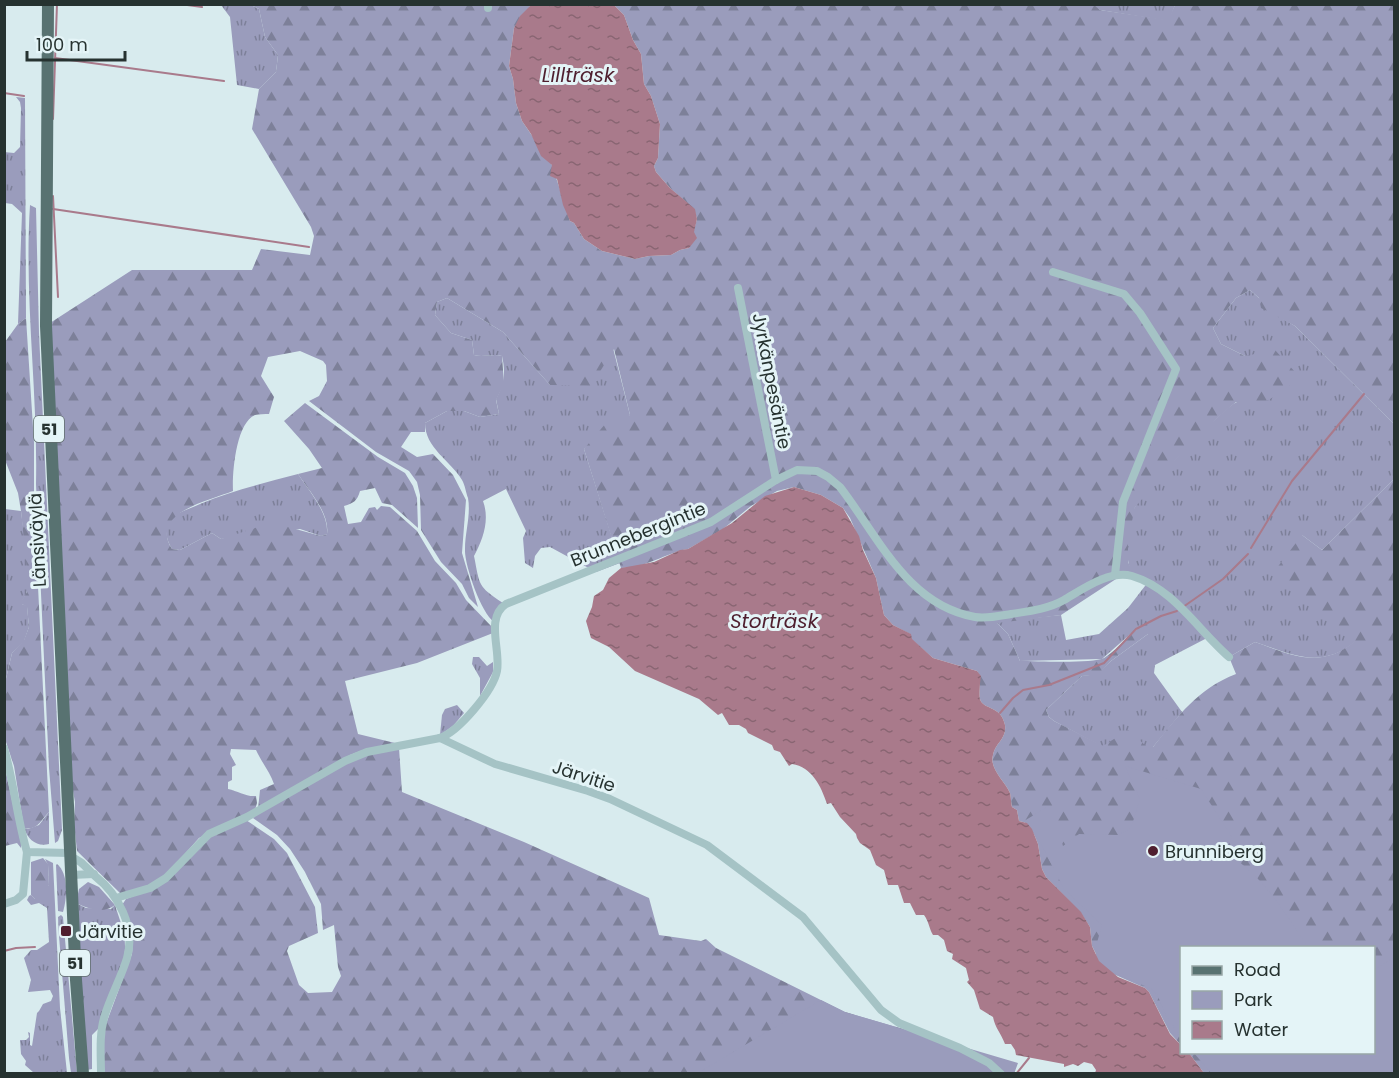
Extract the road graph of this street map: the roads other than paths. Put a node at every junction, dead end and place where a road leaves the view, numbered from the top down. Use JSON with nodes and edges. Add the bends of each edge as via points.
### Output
{"nodes":[{"id":1,"x":48,"y":4,"type":"edge"},
{"id":2,"x":1053,"y":272,"type":"dead end"},
{"id":3,"x":738,"y":288,"type":"dead end"},
{"id":4,"x":776,"y":480,"type":"junction"},
{"id":5,"x":1114,"y":576,"type":"junction"},
{"id":6,"x":1229,"y":657,"type":"dead end"},
{"id":7,"x":440,"y":738,"type":"junction"},
{"id":8,"x":4,"y":748,"type":"edge"},
{"id":9,"x":27,"y":852,"type":"junction"},
{"id":10,"x":70,"y":855,"type":"junction"},
{"id":11,"x":94,"y":874,"type":"junction"},
{"id":12,"x":70,"y":875,"type":"junction"},
{"id":13,"x":116,"y":898,"type":"junction"},
{"id":14,"x":4,"y":904,"type":"edge"},
{"id":15,"x":83,"y":1074,"type":"edge"},
{"id":16,"x":101,"y":1074,"type":"edge"},
{"id":17,"x":1001,"y":1074,"type":"edge"}],
"edges":[{"from":1,"to":10,"type":"main road","name":"Länsiväylä","number":"51","via":[[46,326]]},
{"from":2,"to":5,"type":"street","via":[[1124,294],[1176,369],[1123,502]]},
{"from":3,"to":4,"type":"street","name":"Jyrkänpesäntie"},
{"from":4,"to":5,"type":"street","name":"Brunnebergintie","via":[[803,470],[828,477],[846,495],[904,576],[928,596],[973,616],[995,617],[1053,606]]},
{"from":4,"to":7,"type":"street","name":"Brunnebergintie","via":[[711,522],[502,606],[495,626],[498,658],[494,682],[459,724]]},
{"from":5,"to":6,"type":"street","via":[[1135,577],[1161,590]]},
{"from":7,"to":13,"type":"street","via":[[367,752],[345,761],[209,834],[166,878],[150,888]]},
{"from":7,"to":17,"type":"street","name":"Järvitie","via":[[495,764],[610,799],[707,845],[803,917],[881,1010],[900,1023],[960,1048]]},
{"from":8,"to":9,"type":"street"},
{"from":9,"to":10,"type":"street"},
{"from":9,"to":14,"type":"street","via":[[22,894]]},
{"from":10,"to":11,"type":"street"},
{"from":10,"to":12,"type":"main road","name":"Länsiväylä","number":"51"},
{"from":11,"to":12,"type":"street"},
{"from":11,"to":13,"type":"street"},
{"from":12,"to":15,"type":"main road","name":"Länsiväylä","number":"51"},
{"from":13,"to":16,"type":"street","via":[[126,922],[129,946],[104,1019]]}]}
